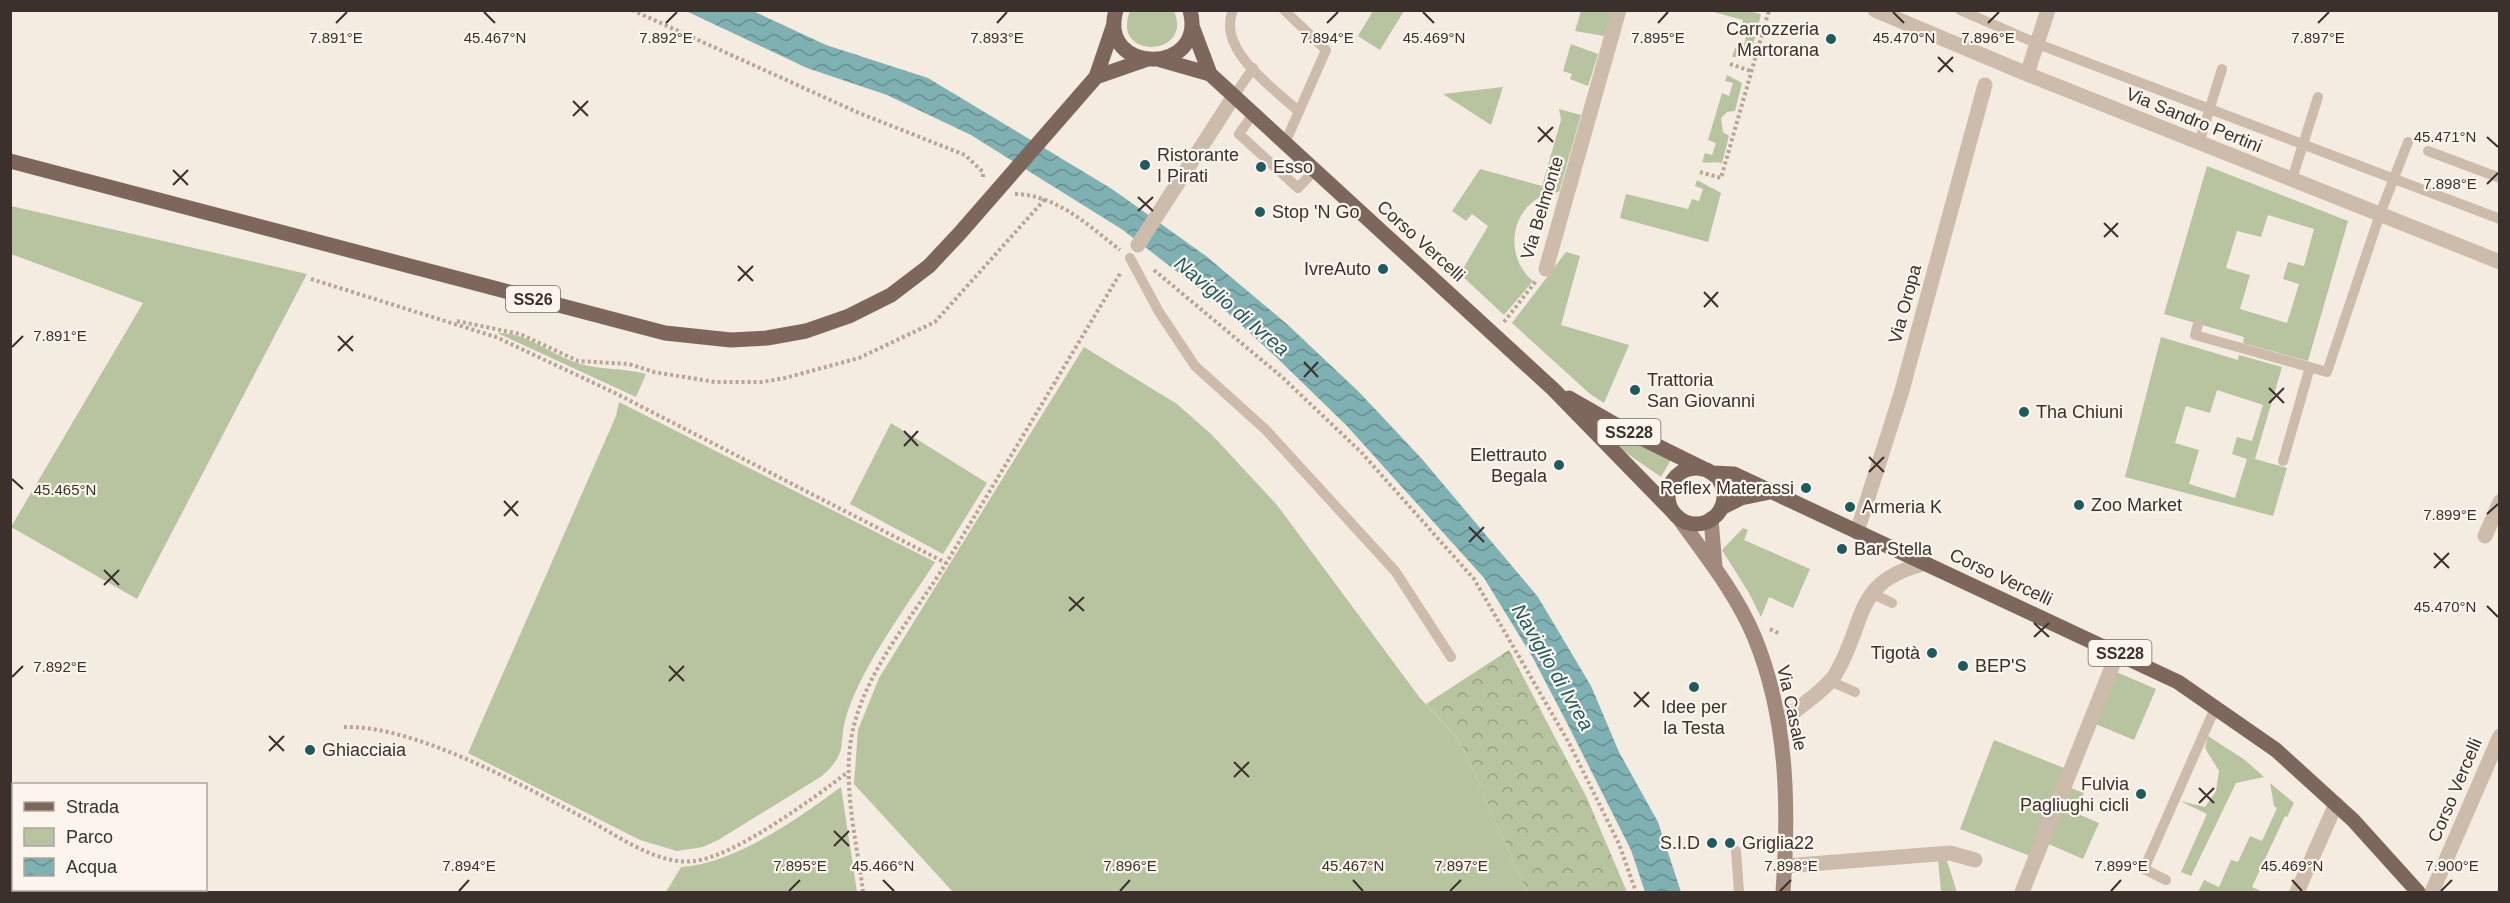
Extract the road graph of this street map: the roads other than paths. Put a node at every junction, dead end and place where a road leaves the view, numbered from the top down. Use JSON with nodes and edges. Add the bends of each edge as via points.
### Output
{"nodes":[{"id":1,"x":1233,"y":10,"type":"edge"},
{"id":2,"x":1284,"y":10,"type":"edge"},
{"id":3,"x":1619,"y":10,"type":"edge"},
{"id":4,"x":1875,"y":10,"type":"edge"},
{"id":5,"x":1960,"y":10,"type":"edge"},
{"id":6,"x":2048,"y":10,"type":"edge"},
{"id":7,"x":1191,"y":15,"type":"edge"},
{"id":8,"x":1115,"y":17,"type":"edge"},
{"id":9,"x":2038,"y":44,"type":"junction"},
{"id":10,"x":1145,"y":60,"type":"junction"},
{"id":11,"x":1161,"y":60,"type":"junction"},
{"id":12,"x":1253,"y":68,"type":"junction"},
{"id":13,"x":2222,"y":69,"type":"dead end"},
{"id":14,"x":1210,"y":74,"type":"junction"},
{"id":15,"x":2027,"y":74,"type":"junction"},
{"id":16,"x":1096,"y":77,"type":"junction"},
{"id":17,"x":1984,"y":85,"type":"dead end"},
{"id":18,"x":1234,"y":96,"type":"junction"},
{"id":19,"x":2318,"y":98,"type":"dead end"},
{"id":20,"x":2209,"y":109,"type":"junction"},
{"id":21,"x":1299,"y":112,"type":"junction"},
{"id":22,"x":1253,"y":114,"type":"junction"},
{"id":23,"x":2408,"y":142,"type":"dead end"},
{"id":24,"x":1285,"y":143,"type":"junction"},
{"id":25,"x":2199,"y":143,"type":"junction"},
{"id":26,"x":2303,"y":144,"type":"junction"},
{"id":27,"x":2428,"y":151,"type":"dead end"},
{"id":28,"x":10,"y":161,"type":"edge"},
{"id":29,"x":1315,"y":170,"type":"junction"},
{"id":30,"x":2393,"y":178,"type":"junction"},
{"id":31,"x":2499,"y":178,"type":"edge"},
{"id":32,"x":2292,"y":180,"type":"junction"},
{"id":33,"x":2380,"y":214,"type":"junction"},
{"id":34,"x":2499,"y":219,"type":"edge"},
{"id":35,"x":1134,"y":252,"type":"joint"},
{"id":36,"x":2499,"y":262,"type":"edge"},
{"id":37,"x":1546,"y":269,"type":"road end"},
{"id":38,"x":2198,"y":324,"type":"dead end"},
{"id":39,"x":2310,"y":367,"type":"junction"},
{"id":40,"x":1553,"y":388,"type":"junction"},
{"id":41,"x":2283,"y":461,"type":"dead end"},
{"id":42,"x":1710,"y":472,"type":"junction"},
{"id":43,"x":1770,"y":492,"type":"junction"},
{"id":44,"x":2499,"y":502,"type":"edge"},
{"id":45,"x":1716,"y":514,"type":"junction"},
{"id":46,"x":1676,"y":515,"type":"junction"},
{"id":47,"x":1857,"y":532,"type":"junction"},
{"id":48,"x":2485,"y":536,"type":"dead end"},
{"id":49,"x":1926,"y":563,"type":"junction"},
{"id":50,"x":1716,"y":570,"type":"junction"},
{"id":51,"x":1871,"y":593,"type":"junction"},
{"id":52,"x":1892,"y":603,"type":"dead end"},
{"id":53,"x":2118,"y":652,"type":"junction"},
{"id":54,"x":1451,"y":657,"type":"dead end"},
{"id":55,"x":1830,"y":681,"type":"junction"},
{"id":56,"x":1855,"y":692,"type":"dead end"},
{"id":57,"x":2216,"y":706,"type":"junction"},
{"id":58,"x":1779,"y":723,"type":"junction"},
{"id":59,"x":2499,"y":736,"type":"edge"},
{"id":60,"x":2336,"y":804,"type":"junction"},
{"id":61,"x":1736,"y":851,"type":"dead end"},
{"id":62,"x":1975,"y":860,"type":"dead end"},
{"id":63,"x":1785,"y":866,"type":"junction"},
{"id":64,"x":2166,"y":880,"type":"dead end"},
{"id":65,"x":1739,"y":892,"type":"edge"},
{"id":66,"x":1783,"y":892,"type":"edge"},
{"id":67,"x":2022,"y":892,"type":"edge"},
{"id":68,"x":2297,"y":892,"type":"edge"},
{"id":69,"x":2418,"y":892,"type":"edge"},
{"id":70,"x":2432,"y":892,"type":"edge"}],
"edges":[{"from":1,"to":12,"type":"lane","via":[[1229,34],[1239,55]]},
{"from":2,"to":21,"type":"lane","via":[[1326,50]]},
{"from":3,"to":37,"type":"street","name":"Via Belmonte"},
{"from":4,"to":15,"type":"street","name":"Via Sandro Pertini"},
{"from":5,"to":9,"type":"lane"},
{"from":6,"to":9,"type":"street"},
{"from":7,"to":11,"type":"main road","via":[[1184,46]]},
{"from":7,"to":14,"type":"main road","name":"Corso Vercelli","number":"SS228"},
{"from":8,"to":10,"type":"main road","via":[[1124,48]]},
{"from":8,"to":16,"type":"main road","number":"SS26"},
{"from":9,"to":15,"type":"street"},
{"from":9,"to":20,"type":"lane"},
{"from":10,"to":11,"type":"main road","name":"Corso Vercelli"},
{"from":10,"to":16,"type":"main road","number":"SS26"},
{"from":11,"to":14,"type":"main road","name":"Corso Vercelli","number":"SS228"},
{"from":12,"to":18,"type":"lane"},
{"from":12,"to":21,"type":"lane"},
{"from":13,"to":20,"type":"lane"},
{"from":14,"to":18,"type":"main road","name":"Corso Vercelli","number":"SS228"},
{"from":15,"to":25,"type":"street","name":"Via Sandro Pertini"},
{"from":16,"to":28,"type":"main road","number":"SS26","via":[[928,266],[891,295],[849,316],[806,331],[767,338],[731,340],[665,333]]},
{"from":17,"to":47,"type":"street","name":"Via Oropa","via":[[1901,394]]},
{"from":18,"to":22,"type":"main road","name":"Corso Vercelli","number":"SS228"},
{"from":18,"to":35,"type":"street"},
{"from":19,"to":26,"type":"lane"},
{"from":20,"to":25,"type":"lane"},
{"from":20,"to":26,"type":"lane"},
{"from":21,"to":24,"type":"lane"},
{"from":22,"to":24,"type":"main road","name":"Corso Vercelli","number":"SS228"},
{"from":22,"to":29,"type":"lane","via":[[1239,134],[1290,181],[1298,188]]},
{"from":23,"to":30,"type":"lane"},
{"from":24,"to":29,"type":"main road","name":"Corso Vercelli","number":"SS228"},
{"from":25,"to":32,"type":"street","name":"Via Sandro Pertini"},
{"from":26,"to":30,"type":"lane"},
{"from":26,"to":32,"type":"lane"},
{"from":27,"to":31,"type":"lane"},
{"from":29,"to":40,"type":"main road","name":"Corso Vercelli","number":"SS228"},
{"from":30,"to":33,"type":"lane"},
{"from":30,"to":34,"type":"lane"},
{"from":32,"to":33,"type":"street","name":"Via Sandro Pertini"},
{"from":33,"to":36,"type":"street","name":"Via Sandro Pertini"},
{"from":33,"to":39,"type":"lane","via":[[2327,372]]},
{"from":35,"to":54,"type":"lane","via":[[1159,312],[1195,366],[1266,430],[1395,571]]},
{"from":38,"to":39,"type":"lane","via":[[2195,334]]},
{"from":39,"to":41,"type":"lane"},
{"from":40,"to":42,"type":"main road","name":"Corso Vercelli","number":"SS228","via":[[1623,429]]},
{"from":40,"to":46,"type":"main road","name":"Corso Vercelli","number":"SS228"},
{"from":42,"to":43,"type":"main road","name":"Corso Vercelli","number":"SS228","via":[[1734,474]]},
{"from":42,"to":45,"type":"main road","via":[[1724,490]]},
{"from":42,"to":46,"type":"main road","via":[[1689,469],[1674,479],[1668,499]]},
{"from":43,"to":45,"type":"main road","via":[[1741,498]]},
{"from":43,"to":47,"type":"main road","name":"Corso Vercelli","number":"SS228"},
{"from":44,"to":48,"type":"street"},
{"from":45,"to":46,"type":"main road","via":[[1693,524]]},
{"from":45,"to":50,"type":"main road","name":"Via Casale"},
{"from":46,"to":50,"type":"main road","name":"Via Casale"},
{"from":47,"to":49,"type":"main road","name":"Corso Vercelli","number":"SS228"},
{"from":49,"to":51,"type":"street","via":[[1900,570],[1877,584]]},
{"from":49,"to":53,"type":"main road","name":"Corso Vercelli","number":"SS228"},
{"from":50,"to":58,"type":"main road","name":"Via Casale","via":[[1754,636]]},
{"from":51,"to":52,"type":"lane"},
{"from":51,"to":55,"type":"street"},
{"from":53,"to":57,"type":"main road","name":"Corso Vercelli","number":"SS228"},
{"from":53,"to":67,"type":"street"},
{"from":55,"to":56,"type":"lane"},
{"from":55,"to":58,"type":"street"},
{"from":57,"to":60,"type":"main road","name":"Corso Vercelli","number":"SS228","via":[[2276,750]]},
{"from":57,"to":64,"type":"lane","via":[[2144,869]]},
{"from":58,"to":63,"type":"main road","name":"Via Casale","via":[[1784,750]]},
{"from":59,"to":70,"type":"street","name":"Corso Vercelli"},
{"from":60,"to":68,"type":"street"},
{"from":60,"to":69,"type":"main road","name":"Corso Vercelli","number":"SS228"},
{"from":61,"to":65,"type":"lane"},
{"from":62,"to":63,"type":"street","via":[[1950,853]]},
{"from":63,"to":66,"type":"main road","name":"Via Casale"}]}
